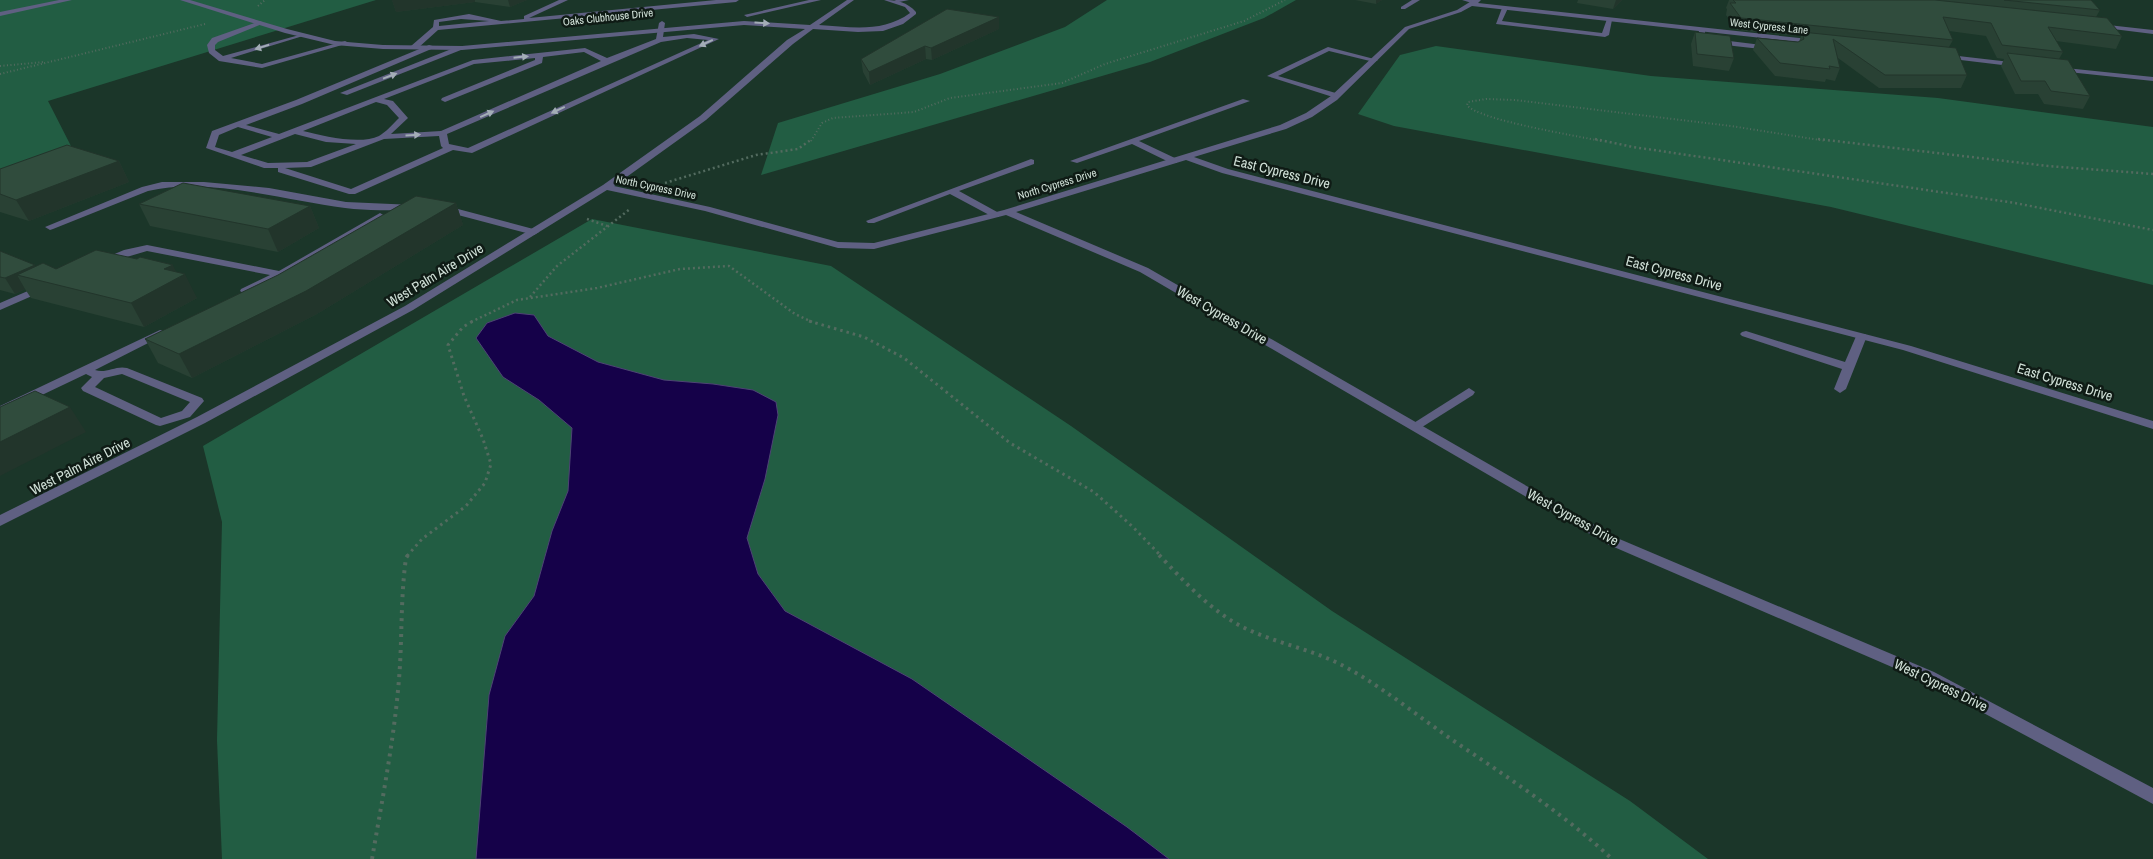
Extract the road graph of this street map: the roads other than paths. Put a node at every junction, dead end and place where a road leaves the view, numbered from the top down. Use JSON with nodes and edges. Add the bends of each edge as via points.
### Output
{"nodes":[{"id":1,"x":69,"y":0,"type":"edge"},
{"id":2,"x":183,"y":0,"type":"edge"},
{"id":3,"x":565,"y":0,"type":"edge"},
{"id":4,"x":664,"y":0,"type":"edge"},
{"id":5,"x":736,"y":0,"type":"edge"},
{"id":6,"x":818,"y":0,"type":"edge"},
{"id":7,"x":851,"y":0,"type":"edge"},
{"id":8,"x":887,"y":0,"type":"edge"},
{"id":9,"x":906,"y":0,"type":"edge"},
{"id":10,"x":1417,"y":0,"type":"edge"},
{"id":11,"x":1473,"y":1,"type":"edge"},
{"id":12,"x":896,"y":2,"type":"junction"},
{"id":13,"x":661,"y":8,"type":"junction"},
{"id":14,"x":1403,"y":8,"type":"dead end"},
{"id":15,"x":1505,"y":8,"type":"junction"},
{"id":16,"x":0,"y":14,"type":"edge"},
{"id":17,"x":747,"y":14,"type":"junction"},
{"id":18,"x":1609,"y":20,"type":"junction"},
{"id":19,"x":517,"y":21,"type":"junction"},
{"id":20,"x":260,"y":23,"type":"junction"},
{"id":21,"x":814,"y":25,"type":"junction"},
{"id":22,"x":2090,"y":25,"type":"edge"},
{"id":23,"x":662,"y":26,"type":"junction"},
{"id":24,"x":1702,"y":30,"type":"junction"},
{"id":25,"x":2153,"y":32,"type":"edge"},
{"id":26,"x":300,"y":35,"type":"junction"},
{"id":27,"x":659,"y":40,"type":"junction"},
{"id":28,"x":1791,"y":40,"type":"junction"},
{"id":29,"x":1819,"y":42,"type":"edge"},
{"id":30,"x":346,"y":43,"type":"junction"},
{"id":31,"x":415,"y":46,"type":"junction"},
{"id":32,"x":432,"y":47,"type":"junction"},
{"id":33,"x":462,"y":48,"type":"junction"},
{"id":34,"x":1776,"y":48,"type":"edge"},
{"id":35,"x":1794,"y":51,"type":"edge"},
{"id":36,"x":539,"y":55,"type":"junction"},
{"id":37,"x":1932,"y":55,"type":"edge"},
{"id":38,"x":222,"y":59,"type":"junction"},
{"id":39,"x":1374,"y":60,"type":"junction"},
{"id":40,"x":608,"y":61,"type":"junction"},
{"id":41,"x":2028,"y":66,"type":"edge"},
{"id":42,"x":2047,"y":68,"type":"edge"},
{"id":43,"x":2153,"y":79,"type":"edge"},
{"id":44,"x":327,"y":89,"type":"junction"},
{"id":45,"x":344,"y":93,"type":"junction"},
{"id":46,"x":1336,"y":96,"type":"junction"},
{"id":47,"x":376,"y":100,"type":"junction"},
{"id":48,"x":445,"y":100,"type":"dead end"},
{"id":49,"x":1246,"y":102,"type":"dead end"},
{"id":50,"x":238,"y":125,"type":"junction"},
{"id":51,"x":294,"y":131,"type":"junction"},
{"id":52,"x":442,"y":133,"type":"junction"},
{"id":53,"x":280,"y":137,"type":"junction"},
{"id":54,"x":383,"y":137,"type":"junction"},
{"id":55,"x":372,"y":141,"type":"junction"},
{"id":56,"x":1132,"y":141,"type":"junction"},
{"id":57,"x":451,"y":148,"type":"junction"},
{"id":58,"x":232,"y":155,"type":"junction"},
{"id":59,"x":1186,"y":157,"type":"junction"},
{"id":60,"x":1174,"y":161,"type":"junction"},
{"id":61,"x":1031,"y":162,"type":"dead end"},
{"id":62,"x":1074,"y":162,"type":"dead end"},
{"id":63,"x":267,"y":166,"type":"junction"},
{"id":64,"x":606,"y":187,"type":"junction"},
{"id":65,"x":950,"y":191,"type":"junction"},
{"id":66,"x":1001,"y":213,"type":"junction"},
{"id":67,"x":380,"y":216,"type":"edge"},
{"id":68,"x":870,"y":221,"type":"dead end"},
{"id":69,"x":50,"y":227,"type":"dead end"},
{"id":70,"x":534,"y":232,"type":"junction"},
{"id":71,"x":96,"y":264,"type":"edge"},
{"id":72,"x":281,"y":274,"type":"junction"},
{"id":73,"x":52,"y":284,"type":"edge"},
{"id":74,"x":237,"y":295,"type":"edge"},
{"id":75,"x":0,"y":307,"type":"edge"},
{"id":76,"x":175,"y":326,"type":"edge"},
{"id":77,"x":1746,"y":334,"type":"dead end"},
{"id":78,"x":1860,"y":336,"type":"junction"},
{"id":79,"x":1848,"y":367,"type":"junction"},
{"id":80,"x":86,"y":370,"type":"junction"},
{"id":81,"x":100,"y":376,"type":"junction"},
{"id":82,"x":1840,"y":389,"type":"dead end"},
{"id":83,"x":1469,"y":392,"type":"dead end"},
{"id":84,"x":0,"y":411,"type":"edge"},
{"id":85,"x":186,"y":414,"type":"junction"},
{"id":86,"x":201,"y":420,"type":"junction"},
{"id":87,"x":2153,"y":425,"type":"edge"},
{"id":88,"x":1415,"y":426,"type":"junction"},
{"id":89,"x":0,"y":521,"type":"edge"},
{"id":90,"x":2153,"y":796,"type":"edge"}],
"edges":[{"from":1,"to":16,"type":"street"},
{"from":2,"to":20,"type":"street","name":"Oaks Clubhouse Drive"},
{"from":3,"to":19,"type":"street"},
{"from":4,"to":13,"type":"street"},
{"from":5,"to":13,"type":"street"},
{"from":6,"to":17,"type":"street"},
{"from":7,"to":21,"type":"street","name":"West Palm Aire Drive"},
{"from":8,"to":12,"type":"street"},
{"from":9,"to":12,"type":"street"},
{"from":10,"to":14,"type":"street"},
{"from":11,"to":15,"type":"street","name":"West Cypress Lane"},
{"from":11,"to":39,"type":"street","name":"North Cypress Drive","via":[[1450,14],[1407,28]]},
{"from":12,"to":21,"type":"street","via":[[914,13],[901,23],[883,29]]},
{"from":13,"to":19,"type":"street"},
{"from":15,"to":18,"type":"street","name":"West Cypress Lane"},
{"from":15,"to":18,"type":"street","via":[[1498,23],[1605,35]]},
{"from":17,"to":21,"type":"street","name":"Oaks Clubhouse Drive"},
{"from":17,"to":23,"type":"street","name":"Oaks Clubhouse Drive"},
{"from":18,"to":24,"type":"street","name":"West Cypress Lane"},
{"from":19,"to":31,"type":"street","via":[[436,28]]},
{"from":20,"to":26,"type":"street","name":"Oaks Clubhouse Drive"},
{"from":20,"to":38,"type":"street","via":[[215,40],[211,45],[212,51]]},
{"from":23,"to":21,"type":"street","name":"Oaks Clubhouse Drive","one_way":true,"via":[[744,22]]},
{"from":21,"to":64,"type":"street","name":"West Palm Aire Drive","via":[[703,118]]},
{"from":22,"to":25,"type":"street"},
{"from":23,"to":27,"type":"street"},
{"from":23,"to":33,"type":"street","name":"Oaks Clubhouse Drive"},
{"from":24,"to":28,"type":"street","name":"West Cypress Lane"},
{"from":24,"to":34,"type":"street","via":[[1701,40]]},
{"from":26,"to":30,"type":"street","name":"Oaks Clubhouse Drive"},
{"from":26,"to":38,"type":"street","one_way":true},
{"from":27,"to":40,"type":"street"},
{"from":27,"to":57,"type":"street","one_way":true,"via":[[674,36],[715,38],[469,151]]},
{"from":28,"to":29,"type":"street","name":"West Cypress Lane"},
{"from":28,"to":35,"type":"street"},
{"from":30,"to":31,"type":"street","name":"Oaks Clubhouse Drive"},
{"from":30,"to":38,"type":"street","via":[[262,66]]},
{"from":31,"to":32,"type":"street","name":"Oaks Clubhouse Drive"},
{"from":32,"to":33,"type":"street","name":"Oaks Clubhouse Drive"},
{"from":32,"to":44,"type":"street"},
{"from":45,"to":33,"type":"street","one_way":true},
{"from":36,"to":40,"type":"street","via":[[585,50]]},
{"from":47,"to":36,"type":"street","one_way":true,"via":[[473,62]]},
{"from":36,"to":48,"type":"street","via":[[539,61]]},
{"from":37,"to":41,"type":"street"},
{"from":39,"to":46,"type":"street","name":"North Cypress Drive"},
{"from":39,"to":46,"type":"street","via":[[1328,49],[1271,76]]},
{"from":52,"to":40,"type":"street","one_way":true},
{"from":42,"to":43,"type":"street"},
{"from":44,"to":45,"type":"street"},
{"from":44,"to":50,"type":"street"},
{"from":45,"to":47,"type":"street"},
{"from":46,"to":59,"type":"street","name":"North Cypress Drive","via":[[1283,127]]},
{"from":47,"to":51,"type":"street"},
{"from":47,"to":54,"type":"street","via":[[390,103],[404,118]]},
{"from":49,"to":56,"type":"street"},
{"from":50,"to":53,"type":"street"},
{"from":50,"to":58,"type":"street","via":[[215,133],[210,148]]},
{"from":51,"to":53,"type":"street"},
{"from":51,"to":55,"type":"street","via":[[350,142]]},
{"from":54,"to":52,"type":"street","one_way":true},
{"from":52,"to":57,"type":"street","via":[[445,146]]},
{"from":53,"to":58,"type":"street"},
{"from":54,"to":55,"type":"street"},
{"from":55,"to":63,"type":"street","via":[[308,165]]},
{"from":56,"to":60,"type":"street"},
{"from":56,"to":62,"type":"street"},
{"from":57,"to":63,"type":"street","via":[[352,192]]},
{"from":58,"to":63,"type":"street"},
{"from":59,"to":60,"type":"street","name":"North Cypress Drive"},
{"from":59,"to":78,"type":"street","name":"East Cypress Drive","via":[[1225,171]]},
{"from":60,"to":66,"type":"street","name":"North Cypress Drive"},
{"from":61,"to":65,"type":"street"},
{"from":64,"to":66,"type":"street","name":"North Cypress Drive","via":[[707,209],[838,245],[874,246]]},
{"from":64,"to":70,"type":"street","name":"West Palm Aire Drive"},
{"from":65,"to":66,"type":"street","name":"West Cypress Drive"},
{"from":65,"to":68,"type":"street"},
{"from":66,"to":88,"type":"street","name":"West Cypress Drive","via":[[1144,270]]},
{"from":67,"to":72,"type":"street"},
{"from":69,"to":70,"type":"street","via":[[162,185],[204,185],[269,191],[346,204],[458,212]]},
{"from":70,"to":86,"type":"street","name":"West Palm Aire Drive","via":[[409,308]]},
{"from":71,"to":72,"type":"street","via":[[147,248]]},
{"from":72,"to":74,"type":"street"},
{"from":73,"to":75,"type":"street"},
{"from":76,"to":80,"type":"street"},
{"from":77,"to":79,"type":"street"},
{"from":78,"to":79,"type":"street"},
{"from":78,"to":87,"type":"street","name":"East Cypress Drive"},
{"from":79,"to":82,"type":"street"},
{"from":80,"to":81,"type":"street"},
{"from":80,"to":84,"type":"street"},
{"from":81,"to":85,"type":"street","via":[[123,370],[198,401]]},
{"from":81,"to":85,"type":"street","via":[[86,388],[160,422]]},
{"from":83,"to":88,"type":"street"},
{"from":85,"to":86,"type":"street"},
{"from":86,"to":89,"type":"street","name":"West Palm Aire Drive"},
{"from":88,"to":90,"type":"street","name":"West Cypress Drive","via":[[1612,541],[1928,676]]}]}
